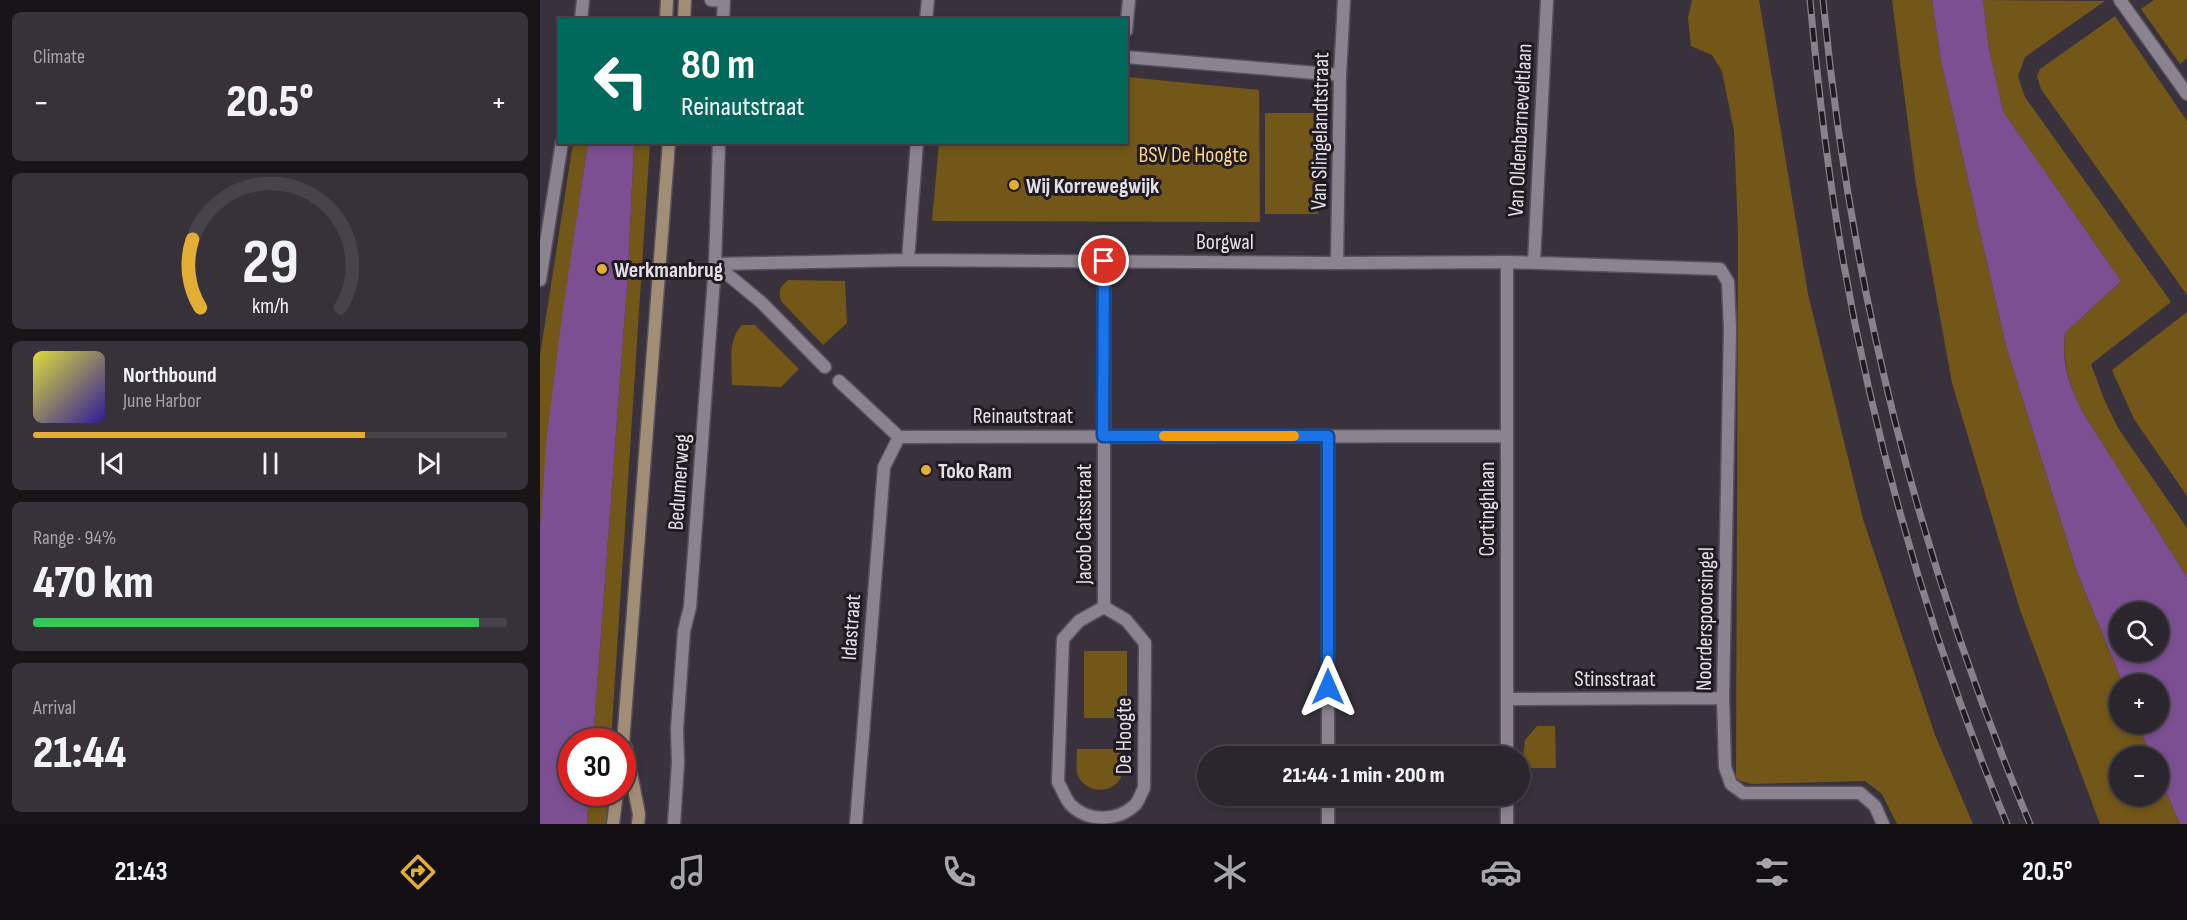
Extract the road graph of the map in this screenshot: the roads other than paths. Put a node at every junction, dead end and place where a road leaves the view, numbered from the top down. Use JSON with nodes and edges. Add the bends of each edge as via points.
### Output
{"nodes":[{"id":1,"x":583,"y":0,"type":"edge"},
{"id":2,"x":667,"y":0,"type":"edge"},
{"id":3,"x":686,"y":0,"type":"edge"},
{"id":4,"x":711,"y":0,"type":"edge"},
{"id":5,"x":928,"y":0,"type":"edge"},
{"id":6,"x":1130,"y":0,"type":"edge"},
{"id":7,"x":1344,"y":0,"type":"edge"},
{"id":8,"x":1546,"y":0,"type":"edge"},
{"id":9,"x":2120,"y":0,"type":"edge"},
{"id":10,"x":724,"y":1,"type":"edge"},
{"id":11,"x":580,"y":18,"type":"edge"},
{"id":12,"x":666,"y":18,"type":"edge"},
{"id":13,"x":684,"y":18,"type":"edge"},
{"id":14,"x":723,"y":18,"type":"edge"},
{"id":15,"x":926,"y":18,"type":"edge"},
{"id":16,"x":1128,"y":18,"type":"edge"},
{"id":17,"x":1128,"y":57,"type":"edge"},
{"id":18,"x":1340,"y":75,"type":"junction"},
{"id":19,"x":2187,"y":94,"type":"edge"},
{"id":20,"x":562,"y":144,"type":"edge"},
{"id":21,"x":668,"y":144,"type":"edge"},
{"id":22,"x":719,"y":144,"type":"edge"},
{"id":23,"x":917,"y":144,"type":"edge"},
{"id":24,"x":546,"y":213,"type":"edge"},
{"id":25,"x":908,"y":260,"type":"junction"},
{"id":26,"x":1104,"y":261,"type":"junction"},
{"id":27,"x":1507,"y":262,"type":"junction"},
{"id":28,"x":1534,"y":262,"type":"junction"},
{"id":29,"x":1337,"y":263,"type":"junction"},
{"id":30,"x":715,"y":264,"type":"junction"},
{"id":31,"x":540,"y":280,"type":"edge"},
{"id":32,"x":1728,"y":282,"type":"joint"},
{"id":33,"x":825,"y":367,"type":"dead end"},
{"id":34,"x":839,"y":381,"type":"dead end"},
{"id":35,"x":1103,"y":436,"type":"junction"},
{"id":36,"x":1328,"y":436,"type":"junction"},
{"id":37,"x":1507,"y":436,"type":"junction"},
{"id":38,"x":899,"y":437,"type":"junction"},
{"id":39,"x":1104,"y":607,"type":"junction"},
{"id":40,"x":1723,"y":698,"type":"junction"},
{"id":41,"x":1507,"y":699,"type":"junction"},
{"id":42,"x":626,"y":728,"type":"edge"},
{"id":43,"x":1328,"y":746,"type":"edge"},
{"id":44,"x":1507,"y":746,"type":"edge"},
{"id":45,"x":636,"y":798,"type":"edge"},
{"id":46,"x":615,"y":806,"type":"edge"},
{"id":47,"x":1328,"y":806,"type":"edge"},
{"id":48,"x":1507,"y":806,"type":"edge"},
{"id":49,"x":613,"y":824,"type":"edge"},
{"id":50,"x":638,"y":824,"type":"edge"},
{"id":51,"x":674,"y":824,"type":"edge"},
{"id":52,"x":856,"y":824,"type":"edge"},
{"id":53,"x":1328,"y":824,"type":"edge"},
{"id":54,"x":1507,"y":824,"type":"edge"},
{"id":55,"x":1883,"y":824,"type":"edge"}],
"edges":[{"from":1,"to":11,"type":"street"},
{"from":2,"to":12,"type":"main road"},
{"from":3,"to":13,"type":"main road"},
{"from":4,"to":10,"type":"street"},
{"from":5,"to":15,"type":"street"},
{"from":6,"to":16,"type":"street"},
{"from":7,"to":18,"type":"street","name":"Van Slingelandtstraat"},
{"from":8,"to":28,"type":"street","name":"Van Oldenbarneveltlaan"},
{"from":9,"to":19,"type":"street"},
{"from":10,"to":14,"type":"street"},
{"from":17,"to":18,"type":"street"},
{"from":18,"to":29,"type":"street","name":"Van Slingelandtstraat"},
{"from":20,"to":24,"type":"street"},
{"from":21,"to":42,"type":"main road","name":"Bedumerweg"},
{"from":22,"to":30,"type":"street","name":"Bedumerweg"},
{"from":23,"to":25,"type":"street"},
{"from":24,"to":31,"type":"street"},
{"from":25,"to":26,"type":"street","name":"Borgwal"},
{"from":25,"to":30,"type":"street","name":"Borgwal"},
{"from":26,"to":29,"type":"street","name":"Borgwal"},
{"from":26,"to":35,"type":"street","name":"Jacob Catsstraat"},
{"from":27,"to":28,"type":"street","name":"Borgwal"},
{"from":27,"to":29,"type":"street","name":"Borgwal"},
{"from":27,"to":37,"type":"street","name":"Cortinghlaan"},
{"from":28,"to":32,"type":"street","name":"Borgwal","via":[[1720,268]]},
{"from":30,"to":33,"type":"street","via":[[761,302]]},
{"from":30,"to":51,"type":"street","name":"Bedumerweg","via":[[690,607],[684,631],[676,729]]},
{"from":32,"to":40,"type":"street","name":"Noorderspoorsingel"},
{"from":34,"to":38,"type":"street"},
{"from":35,"to":36,"type":"street","name":"Reinautstraat"},
{"from":35,"to":38,"type":"street","name":"Reinautstraat"},
{"from":35,"to":39,"type":"street","name":"Jacob Catsstraat"},
{"from":36,"to":37,"type":"street","name":"Reinautstraat"},
{"from":36,"to":43,"type":"street"},
{"from":37,"to":41,"type":"street","name":"Cortinghlaan"},
{"from":38,"to":52,"type":"street","name":"Idastraat","via":[[884,467]]},
{"from":39,"to":39,"type":"street","name":"De Hoogte","via":[[1079,621],[1063,639],[1058,782],[1069,803],[1086,815],[1101,818],[1120,815],[1137,804],[1144,788],[1145,643],[1126,620]]},
{"from":40,"to":41,"type":"street","name":"Stinsstraat"},
{"from":40,"to":55,"type":"street","name":"Noorderspoorsingel","via":[[1725,767],[1731,784],[1743,793],[1860,793],[1875,806]]},
{"from":41,"to":44,"type":"street","name":"Cortinghlaan"},
{"from":45,"to":50,"type":"main road","name":"Bedumerweg"},
{"from":46,"to":49,"type":"main road"},
{"from":47,"to":53,"type":"street"},
{"from":48,"to":54,"type":"street"}]}
